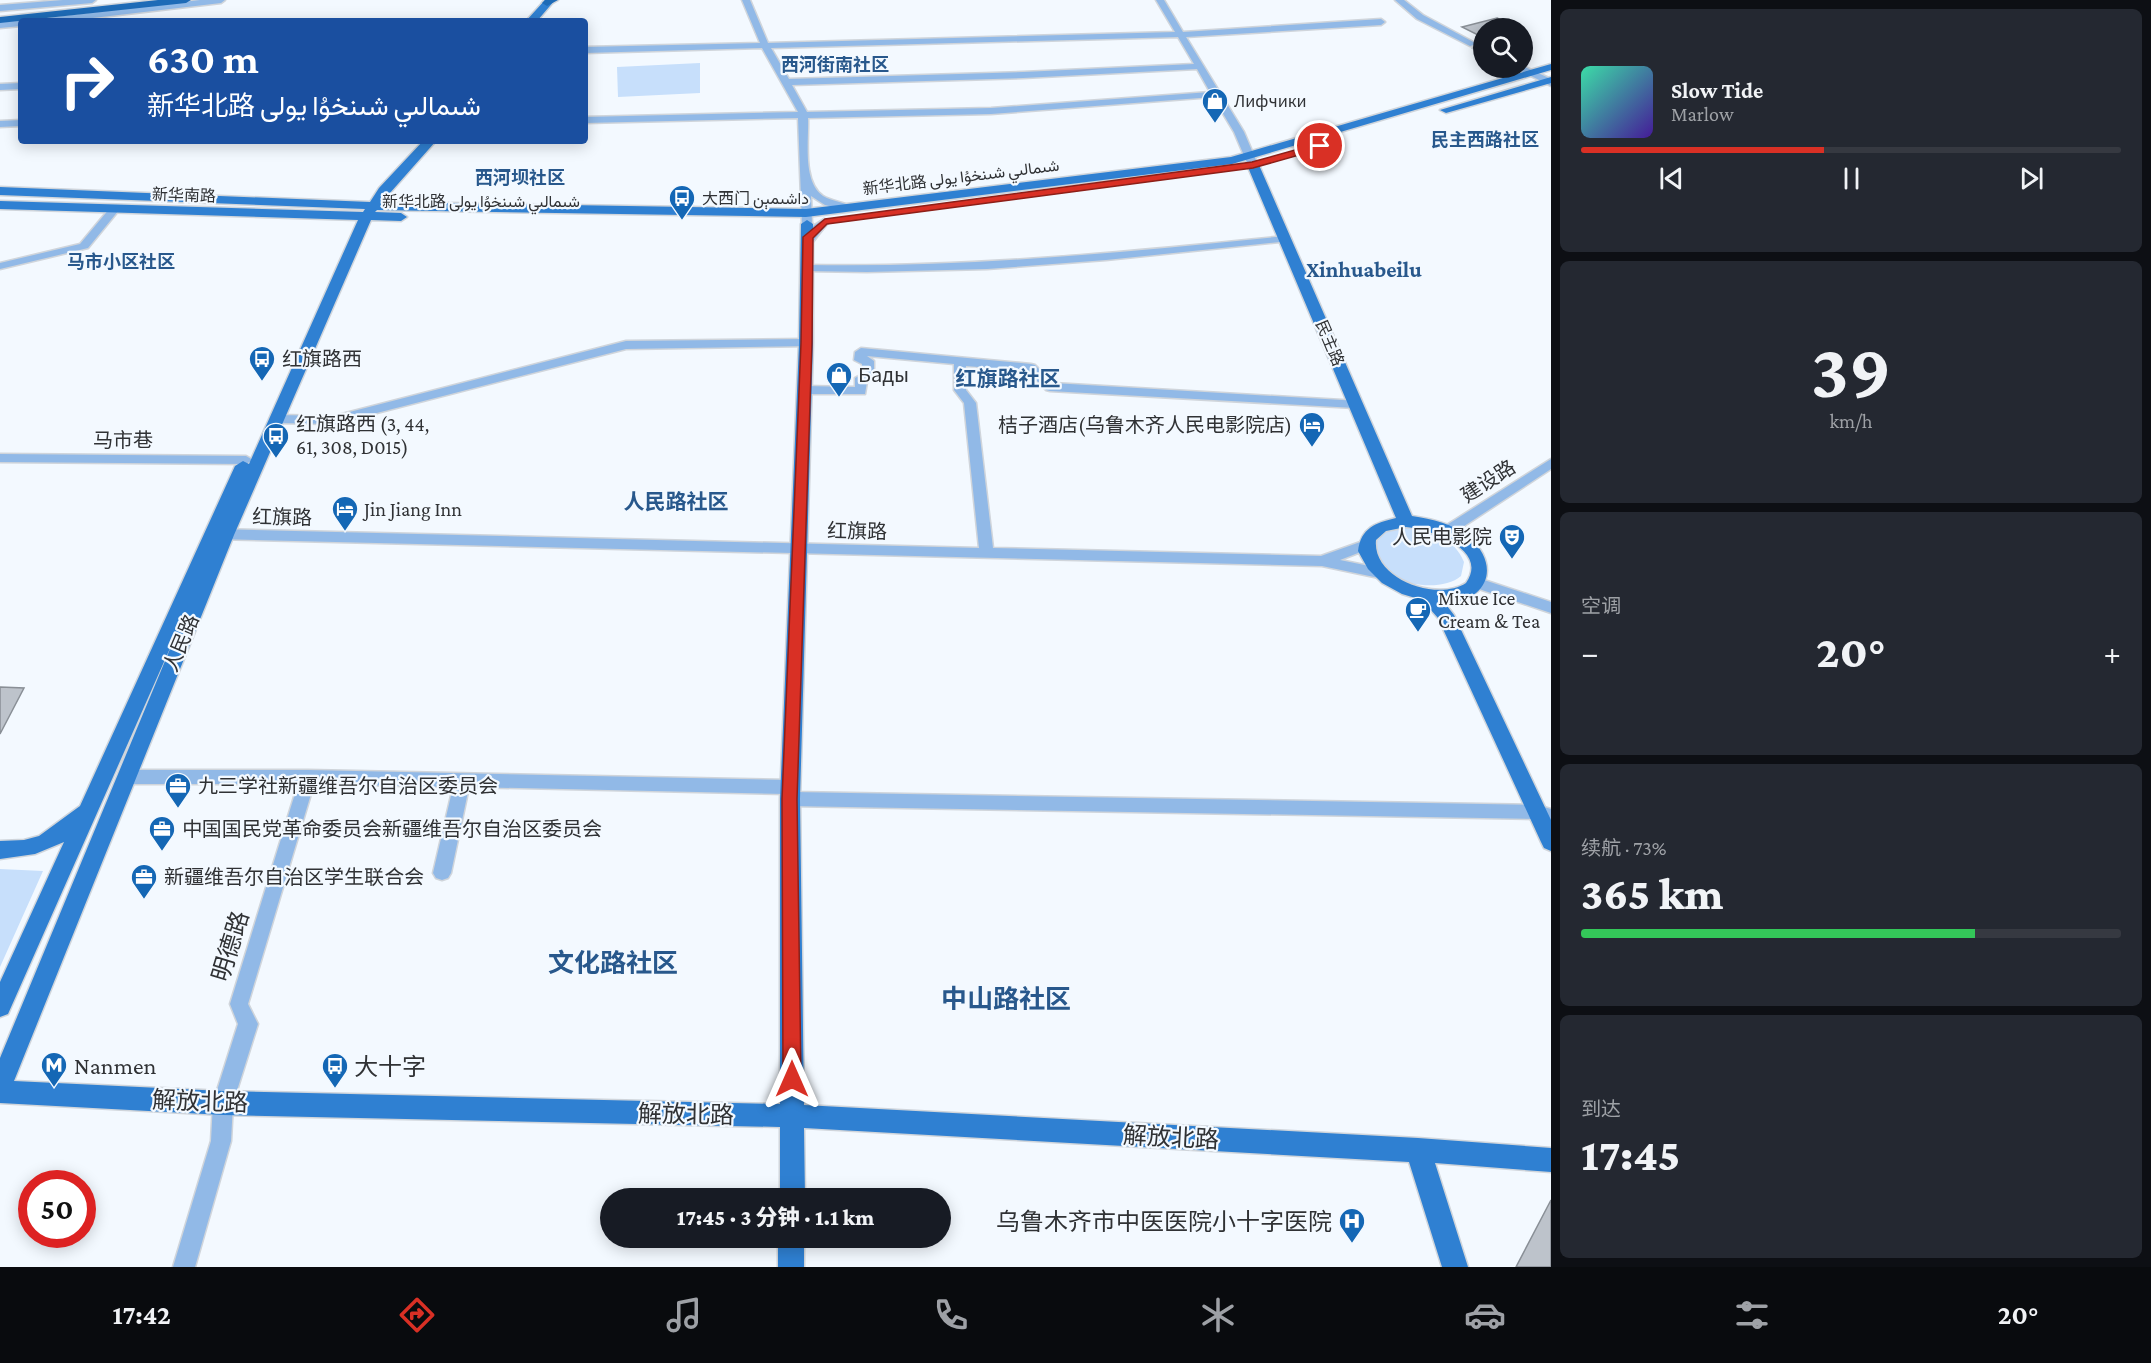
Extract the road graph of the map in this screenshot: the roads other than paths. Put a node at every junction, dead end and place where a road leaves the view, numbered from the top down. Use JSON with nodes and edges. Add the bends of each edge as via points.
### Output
{"nodes":[{"id":1,"x":92,"y":0,"type":"edge"},
{"id":2,"x":130,"y":0,"type":"edge"},
{"id":3,"x":186,"y":0,"type":"edge"},
{"id":4,"x":221,"y":0,"type":"edge"},
{"id":5,"x":746,"y":0,"type":"edge"},
{"id":6,"x":1160,"y":0,"type":"edge"},
{"id":7,"x":1399,"y":0,"type":"edge"},
{"id":8,"x":543,"y":1,"type":"edge"},
{"id":9,"x":0,"y":8,"type":"edge"},
{"id":10,"x":0,"y":13,"type":"edge"},
{"id":11,"x":18,"y":18,"type":"edge"},
{"id":12,"x":19,"y":18,"type":"edge"},
{"id":13,"x":82,"y":18,"type":"edge"},
{"id":14,"x":522,"y":18,"type":"edge"},
{"id":15,"x":533,"y":18,"type":"edge"},
{"id":16,"x":0,"y":20,"type":"edge"},
{"id":17,"x":1381,"y":22,"type":"dead end"},
{"id":18,"x":18,"y":23,"type":"edge"},
{"id":19,"x":0,"y":25,"type":"edge"},
{"id":20,"x":1177,"y":33,"type":"junction"},
{"id":21,"x":1473,"y":44,"type":"tunnel mouth"},
{"id":22,"x":766,"y":47,"type":"junction"},
{"id":23,"x":588,"y":50,"type":"edge"},
{"id":24,"x":1198,"y":66,"type":"junction"},
{"id":25,"x":1551,"y":67,"type":"edge"},
{"id":26,"x":1533,"y":69,"type":"edge"},
{"id":27,"x":1533,"y":74,"type":"edge"},
{"id":28,"x":1501,"y":78,"type":"edge"},
{"id":29,"x":786,"y":82,"type":"junction"},
{"id":30,"x":1550,"y":82,"type":"edge"},
{"id":31,"x":18,"y":86,"type":"edge"},
{"id":32,"x":0,"y":87,"type":"edge"},
{"id":33,"x":1215,"y":94,"type":"junction"},
{"id":34,"x":803,"y":113,"type":"junction"},
{"id":35,"x":588,"y":120,"type":"edge"},
{"id":36,"x":0,"y":123,"type":"edge"},
{"id":37,"x":18,"y":123,"type":"edge"},
{"id":38,"x":412,"y":144,"type":"edge"},
{"id":39,"x":427,"y":144,"type":"edge"},
{"id":40,"x":1251,"y":161,"type":"junction"},
{"id":41,"x":805,"y":180,"type":"junction"},
{"id":42,"x":0,"y":191,"type":"edge"},
{"id":43,"x":0,"y":205,"type":"edge"},
{"id":44,"x":849,"y":208,"type":"junction"},
{"id":45,"x":114,"y":210,"type":"junction"},
{"id":46,"x":365,"y":211,"type":"junction"},
{"id":47,"x":812,"y":220,"type":"junction"},
{"id":48,"x":1286,"y":239,"type":"junction"},
{"id":49,"x":0,"y":266,"type":"edge"},
{"id":50,"x":807,"y":268,"type":"junction"},
{"id":51,"x":806,"y":343,"type":"junction"},
{"id":52,"x":960,"y":361,"type":"junction"},
{"id":53,"x":805,"y":390,"type":"junction"},
{"id":54,"x":1355,"y":404,"type":"junction"},
{"id":55,"x":277,"y":419,"type":"junction"},
{"id":56,"x":0,"y":458,"type":"edge"},
{"id":57,"x":246,"y":460,"type":"junction"},
{"id":58,"x":1551,"y":463,"type":"edge"},
{"id":59,"x":1406,"y":521,"type":"junction"},
{"id":60,"x":1447,"y":531,"type":"junction"},
{"id":61,"x":220,"y":534,"type":"junction"},
{"id":62,"x":1366,"y":545,"type":"junction"},
{"id":63,"x":799,"y":550,"type":"junction"},
{"id":64,"x":987,"y":554,"type":"junction"},
{"id":65,"x":1322,"y":561,"type":"junction"},
{"id":66,"x":1380,"y":573,"type":"junction"},
{"id":67,"x":1478,"y":583,"type":"junction"},
{"id":68,"x":1429,"y":596,"type":"junction"},
{"id":69,"x":1551,"y":608,"type":"edge"},
{"id":70,"x":126,"y":777,"type":"junction"},
{"id":71,"x":308,"y":777,"type":"junction"},
{"id":72,"x":462,"y":782,"type":"junction"},
{"id":73,"x":790,"y":793,"type":"junction"},
{"id":74,"x":96,"y":794,"type":"junction"},
{"id":75,"x":1544,"y":814,"type":"edge"},
{"id":76,"x":1551,"y":842,"type":"edge"},
{"id":77,"x":0,"y":850,"type":"edge"},
{"id":78,"x":442,"y":873,"type":"dead end"},
{"id":79,"x":0,"y":1007,"type":"edge"},
{"id":80,"x":0,"y":1090,"type":"edge"},
{"id":81,"x":223,"y":1103,"type":"junction"},
{"id":82,"x":792,"y":1116,"type":"junction"},
{"id":83,"x":1418,"y":1150,"type":"junction"},
{"id":84,"x":1551,"y":1160,"type":"edge"},
{"id":85,"x":792,"y":1188,"type":"edge"},
{"id":86,"x":791,"y":1248,"type":"edge"},
{"id":87,"x":184,"y":1267,"type":"edge"},
{"id":88,"x":791,"y":1267,"type":"edge"},
{"id":89,"x":1455,"y":1267,"type":"edge"}],
"edges":[{"from":1,"to":9,"type":"street"},
{"from":2,"to":10,"type":"highway"},
{"from":3,"to":12,"type":"highway"},
{"from":4,"to":13,"type":"street","via":[[166,11]]},
{"from":5,"to":22,"type":"street"},
{"from":6,"to":20,"type":"street"},
{"from":7,"to":21,"type":"street","via":[[1420,17]]},
{"from":8,"to":14,"type":"main road"},
{"from":8,"to":15,"type":"main road"},
{"from":11,"to":16,"type":"highway"},
{"from":17,"to":20,"type":"street"},
{"from":18,"to":19,"type":"street"},
{"from":20,"to":22,"type":"street"},
{"from":20,"to":24,"type":"street"},
{"from":22,"to":23,"type":"street"},
{"from":22,"to":29,"type":"street"},
{"from":24,"to":29,"type":"street"},
{"from":24,"to":33,"type":"street"},
{"from":25,"to":26,"type":"main road","name":"新华北路 شىمالىي شىنخۇا يولى"},
{"from":27,"to":30,"type":"street"},
{"from":28,"to":40,"type":"main road","name":"新华北路 شىمالىي شىنخۇا يولى"},
{"from":29,"to":34,"type":"street"},
{"from":30,"to":40,"type":"main road","name":"新华北路 شىمالىي شىنخۇا يولى"},
{"from":31,"to":32,"type":"street"},
{"from":33,"to":34,"type":"street","via":[[991,111]]},
{"from":33,"to":40,"type":"street","via":[[1239,132]]},
{"from":34,"to":35,"type":"street"},
{"from":34,"to":41,"type":"street"},
{"from":36,"to":37,"type":"street"},
{"from":38,"to":46,"type":"main road","via":[[372,188]]},
{"from":39,"to":46,"type":"main road"},
{"from":40,"to":44,"type":"main road","name":"新华北路 شىمالىي شىنخۇا يولى"},
{"from":40,"to":47,"type":"main road","name":"新华北路 شىمالىي شىنخۇا يولى"},
{"from":40,"to":48,"type":"main road","name":"民主路"},
{"from":41,"to":44,"type":"street","via":[[812,194],[821,200]]},
{"from":41,"to":47,"type":"street"},
{"from":42,"to":46,"type":"main road","name":"新华南路"},
{"from":43,"to":45,"type":"main road","name":"新华南路"},
{"from":44,"to":47,"type":"main road","name":"新华北路 شىمالىي شىنخۇا يولى"},
{"from":45,"to":46,"type":"main road","name":"新华南路"},
{"from":45,"to":49,"type":"street","via":[[84,246]]},
{"from":46,"to":47,"type":"main road","name":"新华北路 شىمالىي شىنخۇا يولى","via":[[588,219]]},
{"from":46,"to":55,"type":"main road","name":"人民路"},
{"from":46,"to":57,"type":"main road","name":"人民路"},
{"from":47,"to":50,"type":"main road"},
{"from":48,"to":50,"type":"street","via":[[1027,265]]},
{"from":48,"to":54,"type":"main road","name":"民主路"},
{"from":50,"to":51,"type":"main road"},
{"from":51,"to":53,"type":"main road"},
{"from":51,"to":55,"type":"street","via":[[627,345],[334,420]]},
{"from":52,"to":53,"type":"street","via":[[861,352],[860,360],[868,361],[868,378],[861,378],[861,391]]},
{"from":52,"to":54,"type":"street","via":[[1031,368],[1050,387]]},
{"from":52,"to":64,"type":"street","via":[[960,390],[970,403]]},
{"from":53,"to":63,"type":"main road"},
{"from":54,"to":59,"type":"main road","name":"民主路"},
{"from":55,"to":61,"type":"main road","name":"人民路"},
{"from":56,"to":57,"type":"street","name":"马市巷"},
{"from":57,"to":61,"type":"main road","name":"人民路"},
{"from":58,"to":60,"type":"street","name":"建设路"},
{"from":59,"to":60,"type":"main road"},
{"from":59,"to":62,"type":"main road","via":[[1378,528]]},
{"from":60,"to":67,"type":"main road","via":[[1476,556],[1481,573]]},
{"from":61,"to":63,"type":"street","name":"红旗路"},
{"from":61,"to":70,"type":"main road","name":"人民路"},
{"from":61,"to":74,"type":"main road","name":"人民路"},
{"from":62,"to":65,"type":"street"},
{"from":62,"to":66,"type":"main road","via":[[1371,564]]},
{"from":63,"to":64,"type":"street","name":"红旗路"},
{"from":63,"to":73,"type":"main road"},
{"from":64,"to":65,"type":"street","name":"红旗路"},
{"from":65,"to":66,"type":"street"},
{"from":66,"to":68,"type":"main road","via":[[1410,592]]},
{"from":67,"to":68,"type":"main road","via":[[1459,595]]},
{"from":67,"to":69,"type":"street"},
{"from":68,"to":75,"type":"main road","via":[[1445,615]]},
{"from":70,"to":71,"type":"street"},
{"from":70,"to":80,"type":"main road","name":"人民路"},
{"from":71,"to":72,"type":"street"},
{"from":71,"to":81,"type":"street","name":"明德路","via":[[239,1004],[248,1024]]},
{"from":72,"to":73,"type":"street"},
{"from":72,"to":78,"type":"street"},
{"from":73,"to":75,"type":"street"},
{"from":73,"to":82,"type":"main road"},
{"from":74,"to":77,"type":"main road","via":[[74,824],[57,836],[17,851]]},
{"from":74,"to":79,"type":"main road","name":"人民路"},
{"from":75,"to":76,"type":"main road"},
{"from":80,"to":81,"type":"main road","name":"解放北路"},
{"from":81,"to":82,"type":"main road","name":"解放北路"},
{"from":81,"to":87,"type":"street","name":"明德路","via":[[221,1141]]},
{"from":82,"to":83,"type":"main road","name":"解放北路"},
{"from":82,"to":85,"type":"main road"},
{"from":83,"to":84,"type":"main road","name":"解放北路"},
{"from":83,"to":89,"type":"main road"},
{"from":86,"to":88,"type":"main road"}]}
